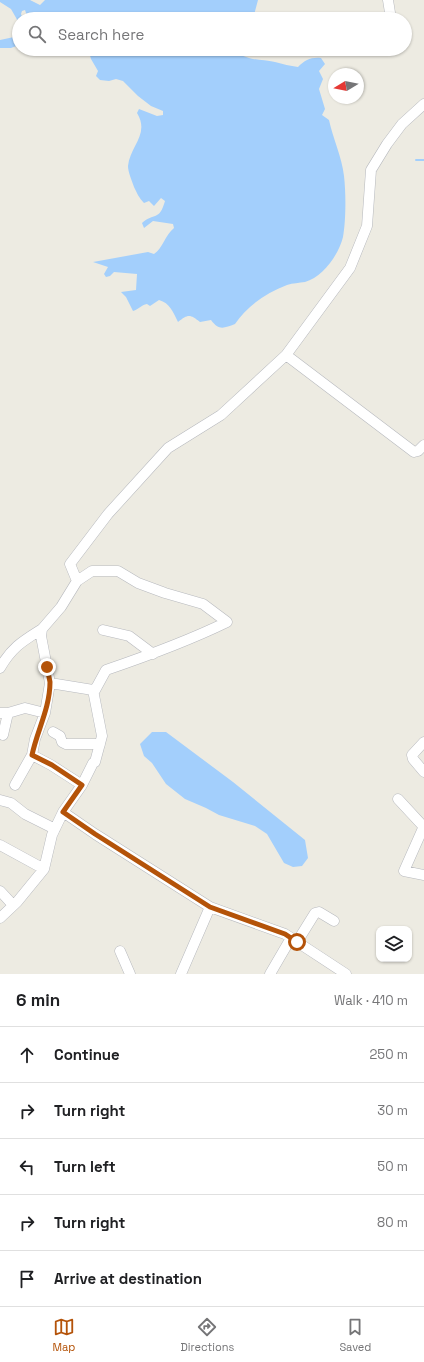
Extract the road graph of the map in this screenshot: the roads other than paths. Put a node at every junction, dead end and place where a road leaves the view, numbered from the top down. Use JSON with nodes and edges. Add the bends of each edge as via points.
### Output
{"nodes":[{"id":1,"x":388,"y":0,"type":"edge"},
{"id":2,"x":390,"y":12,"type":"edge"},
{"id":3,"x":424,"y":104,"type":"edge"},
{"id":4,"x":286,"y":355,"type":"junction"},
{"id":5,"x":424,"y":445,"type":"edge"},
{"id":6,"x":77,"y":581,"type":"junction"},
{"id":7,"x":42,"y":629,"type":"junction"},
{"id":8,"x":103,"y":630,"type":"dead end"},
{"id":9,"x":153,"y":654,"type":"junction"},
{"id":10,"x":0,"y":668,"type":"edge"},
{"id":11,"x":50,"y":683,"type":"junction"},
{"id":12,"x":94,"y":692,"type":"junction"},
{"id":13,"x":4,"y":713,"type":"edge"},
{"id":14,"x":46,"y":713,"type":"junction"},
{"id":15,"x":53,"y":732,"type":"dead end"},
{"id":16,"x":4,"y":735,"type":"dead end"},
{"id":17,"x":424,"y":742,"type":"edge"},
{"id":18,"x":100,"y":744,"type":"junction"},
{"id":19,"x":32,"y":755,"type":"junction"},
{"id":20,"x":424,"y":772,"type":"edge"},
{"id":21,"x":15,"y":785,"type":"dead end"},
{"id":22,"x":82,"y":785,"type":"junction"},
{"id":23,"x":398,"y":799,"type":"dead end"},
{"id":24,"x":0,"y":800,"type":"edge"},
{"id":25,"x":63,"y":812,"type":"junction"},
{"id":26,"x":424,"y":827,"type":"edge"},
{"id":27,"x":55,"y":828,"type":"junction"},
{"id":28,"x":0,"y":845,"type":"edge"},
{"id":29,"x":44,"y":869,"type":"junction"},
{"id":30,"x":424,"y":875,"type":"edge"},
{"id":31,"x":0,"y":891,"type":"edge"},
{"id":32,"x":13,"y":905,"type":"junction"},
{"id":33,"x":210,"y":907,"type":"junction"},
{"id":34,"x":0,"y":918,"type":"edge"},
{"id":35,"x":334,"y":921,"type":"dead end"},
{"id":36,"x":294,"y":940,"type":"junction"},
{"id":37,"x":120,"y":950,"type":"dead end"},
{"id":38,"x":340,"y":972,"type":"edge"},
{"id":39,"x":130,"y":974,"type":"edge"},
{"id":40,"x":181,"y":974,"type":"edge"},
{"id":41,"x":270,"y":974,"type":"edge"}],
"edges":[{"from":1,"to":2,"type":"street"},
{"from":3,"to":4,"type":"street","via":[[402,124],[371,170],[367,226],[350,268]]},
{"from":4,"to":5,"type":"street","via":[[414,452],[418,452]]},
{"from":4,"to":6,"type":"street","via":[[221,415],[179,440],[155,462],[108,514],[70,564]]},
{"from":6,"to":7,"type":"street","via":[[61,607]]},
{"from":6,"to":9,"type":"street","via":[[92,571],[118,571],[138,583],[203,604],[227,622]]},
{"from":7,"to":10,"type":"street","via":[[8,654]]},
{"from":7,"to":11,"type":"street","via":[[41,636]]},
{"from":8,"to":9,"type":"street","via":[[129,636]]},
{"from":9,"to":12,"type":"street","via":[[106,670]]},
{"from":11,"to":12,"type":"street"},
{"from":11,"to":14,"type":"street"},
{"from":12,"to":18,"type":"street","via":[[102,736]]},
{"from":13,"to":14,"type":"street","via":[[25,708]]},
{"from":13,"to":16,"type":"street"},
{"from":14,"to":19,"type":"street"},
{"from":15,"to":18,"type":"street","via":[[66,744]]},
{"from":17,"to":20,"type":"street","via":[[412,753],[412,757]]},
{"from":18,"to":22,"type":"street","via":[[95,762]]},
{"from":19,"to":21,"type":"street"},
{"from":19,"to":22,"type":"street"},
{"from":22,"to":25,"type":"street"},
{"from":23,"to":26,"type":"street"},
{"from":24,"to":27,"type":"street","via":[[11,803],[25,814]]},
{"from":25,"to":27,"type":"street"},
{"from":25,"to":33,"type":"street"},
{"from":26,"to":30,"type":"street","via":[[404,871]]},
{"from":27,"to":29,"type":"street"},
{"from":28,"to":29,"type":"street"},
{"from":29,"to":32,"type":"street"},
{"from":31,"to":32,"type":"street"},
{"from":32,"to":34,"type":"street"},
{"from":33,"to":36,"type":"street","via":[[285,934]]},
{"from":33,"to":40,"type":"street"},
{"from":35,"to":36,"type":"street","via":[[319,912],[315,913]]},
{"from":36,"to":38,"type":"street"},
{"from":36,"to":41,"type":"street"},
{"from":37,"to":39,"type":"street"}]}
